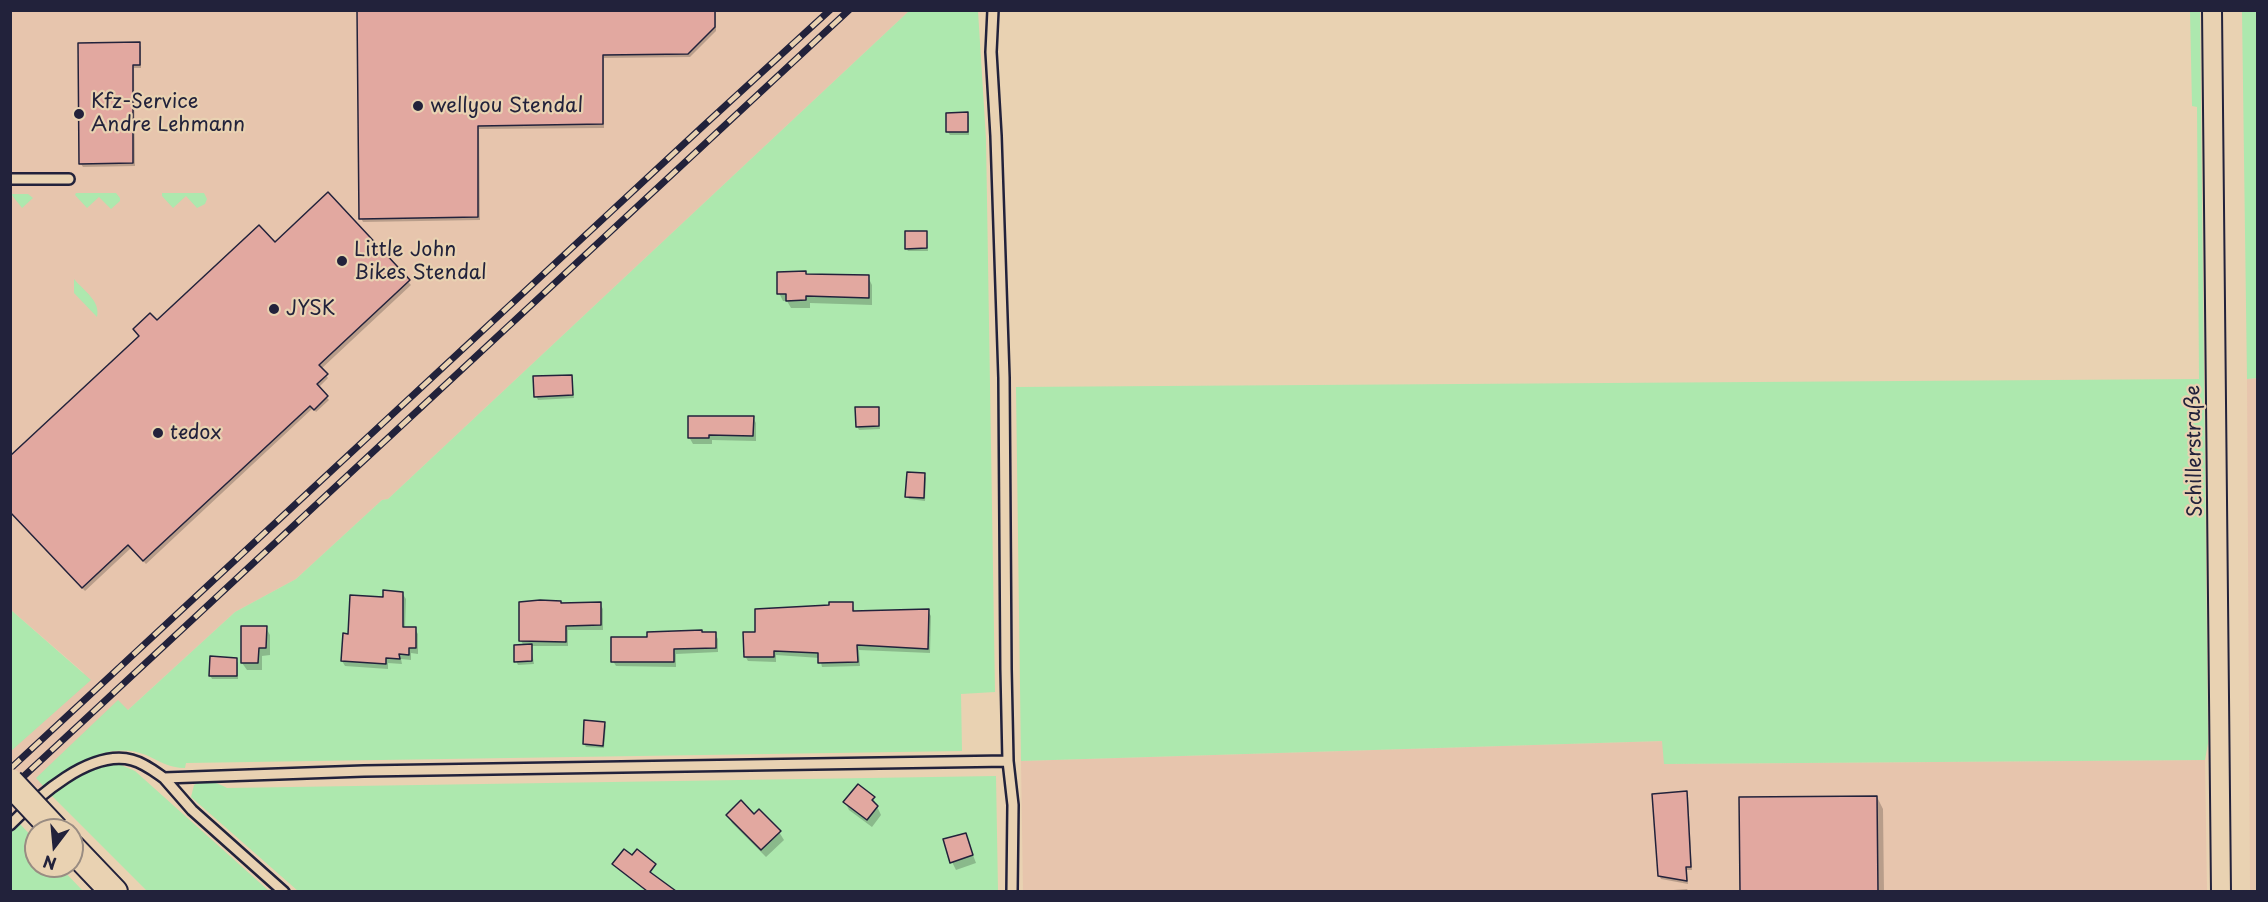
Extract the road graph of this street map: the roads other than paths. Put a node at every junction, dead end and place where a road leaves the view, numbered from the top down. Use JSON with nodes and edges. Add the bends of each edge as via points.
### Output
{"nodes":[{"id":1,"x":993,"y":10,"type":"edge"},
{"id":2,"x":2212,"y":10,"type":"edge"},
{"id":3,"x":10,"y":179,"type":"edge"},
{"id":4,"x":69,"y":179,"type":"dead end"},
{"id":5,"x":1008,"y":761,"type":"junction"},
{"id":6,"x":164,"y":778,"type":"junction"},
{"id":7,"x":10,"y":782,"type":"edge"},
{"id":8,"x":44,"y":818,"type":"edge"},
{"id":9,"x":13,"y":822,"type":"edge"},
{"id":10,"x":84,"y":860,"type":"edge"},
{"id":11,"x":114,"y":891,"type":"edge"},
{"id":12,"x":284,"y":891,"type":"edge"},
{"id":13,"x":1012,"y":891,"type":"edge"},
{"id":14,"x":2221,"y":891,"type":"edge"}],
"edges":[{"from":1,"to":5,"type":"lane","via":[[991,52],[1004,378]]},
{"from":2,"to":14,"type":"street","name":"Schillerstraße"},
{"from":3,"to":4,"type":"lane"},
{"from":5,"to":6,"type":"lane"},
{"from":5,"to":13,"type":"lane","via":[[1013,805]]},
{"from":6,"to":9,"type":"lane","via":[[130,759],[104,760],[74,771]]},
{"from":6,"to":12,"type":"lane","via":[[192,810]]},
{"from":7,"to":8,"type":"main road","bridge":true},
{"from":10,"to":11,"type":"main road"}]}
